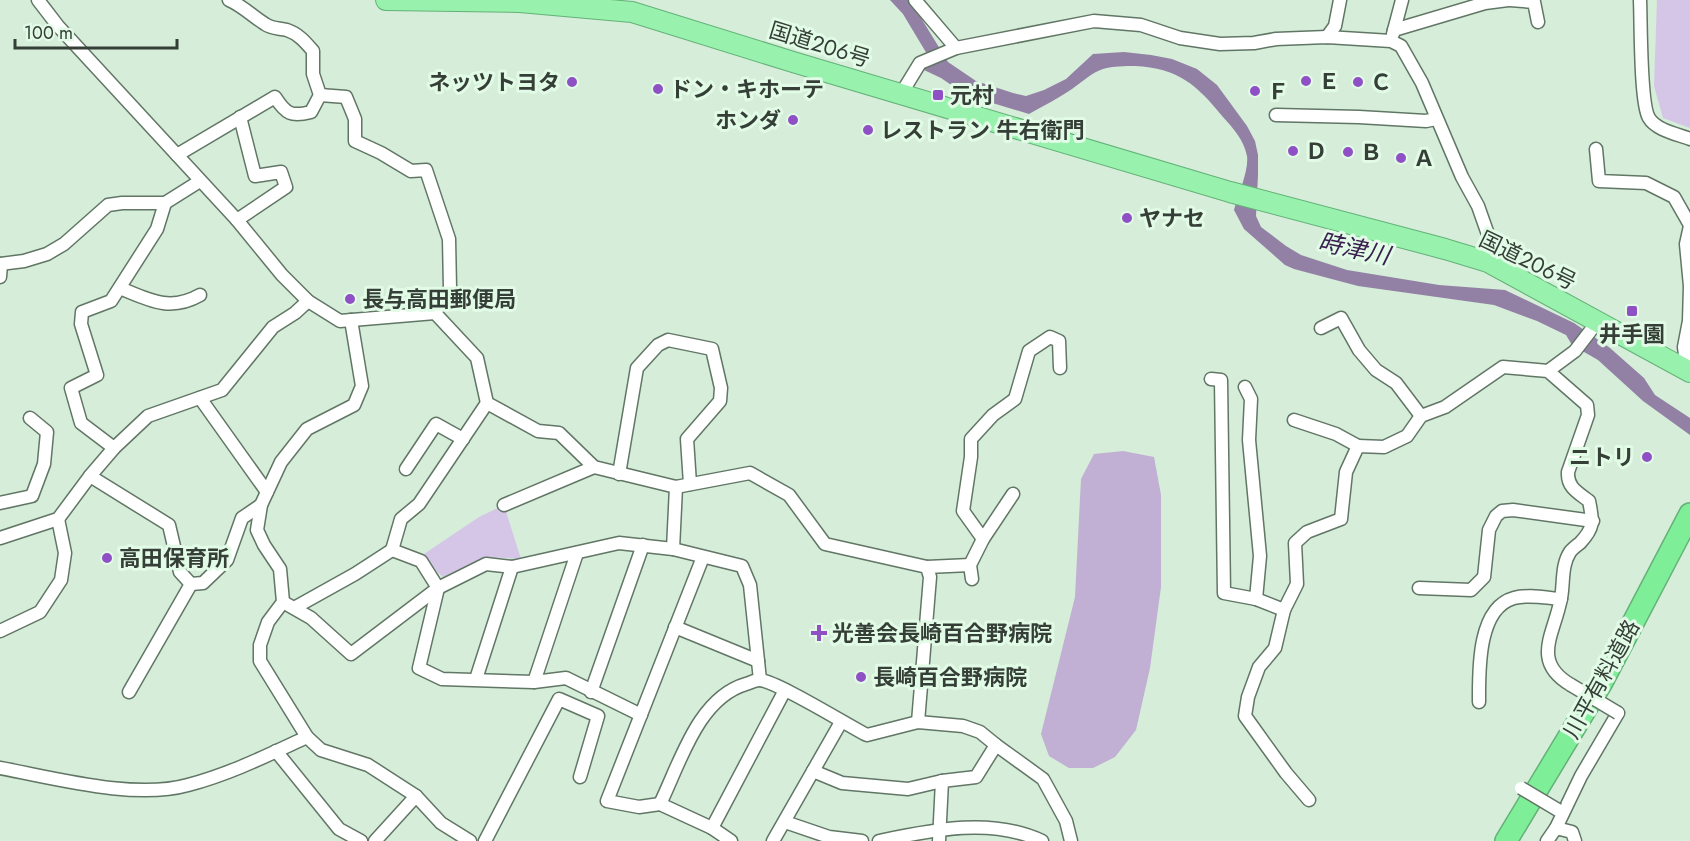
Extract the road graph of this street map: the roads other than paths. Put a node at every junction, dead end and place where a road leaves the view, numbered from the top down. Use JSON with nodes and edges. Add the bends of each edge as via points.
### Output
{"nodes":[{"id":1,"x":38,"y":0,"type":"edge"},
{"id":2,"x":229,"y":0,"type":"edge"},
{"id":3,"x":386,"y":0,"type":"edge"},
{"id":4,"x":915,"y":0,"type":"edge"},
{"id":5,"x":1340,"y":0,"type":"edge"},
{"id":6,"x":1401,"y":0,"type":"edge"},
{"id":7,"x":1509,"y":0,"type":"edge"},
{"id":8,"x":1640,"y":0,"type":"edge"},
{"id":9,"x":1538,"y":21,"type":"dead end"},
{"id":10,"x":1393,"y":35,"type":"junction"},
{"id":11,"x":1327,"y":38,"type":"junction"},
{"id":12,"x":956,"y":48,"type":"junction"},
{"id":13,"x":901,"y":94,"type":"junction"},
{"id":14,"x":320,"y":95,"type":"junction"},
{"id":15,"x":1276,"y":115,"type":"dead end"},
{"id":16,"x":240,"y":117,"type":"junction"},
{"id":17,"x":1436,"y":119,"type":"junction"},
{"id":18,"x":1690,"y":139,"type":"edge"},
{"id":19,"x":1596,"y":149,"type":"dead end"},
{"id":20,"x":177,"y":155,"type":"junction"},
{"id":21,"x":200,"y":181,"type":"junction"},
{"id":22,"x":165,"y":203,"type":"junction"},
{"id":23,"x":237,"y":220,"type":"junction"},
{"id":24,"x":1690,"y":226,"type":"edge"},
{"id":25,"x":1488,"y":262,"type":"junction"},
{"id":26,"x":0,"y":263,"type":"edge"},
{"id":27,"x":0,"y":277,"type":"edge"},
{"id":28,"x":120,"y":288,"type":"junction"},
{"id":29,"x":200,"y":295,"type":"dead end"},
{"id":30,"x":308,"y":301,"type":"junction"},
{"id":31,"x":435,"y":313,"type":"junction"},
{"id":32,"x":351,"y":320,"type":"junction"},
{"id":33,"x":1594,"y":326,"type":"junction"},
{"id":34,"x":1321,"y":328,"type":"dead end"},
{"id":35,"x":1060,"y":368,"type":"dead end"},
{"id":36,"x":1548,"y":371,"type":"junction"},
{"id":37,"x":1688,"y":371,"type":"edge"},
{"id":38,"x":1211,"y":379,"type":"dead end"},
{"id":39,"x":1245,"y":387,"type":"dead end"},
{"id":40,"x":200,"y":398,"type":"junction"},
{"id":41,"x":487,"y":403,"type":"junction"},
{"id":42,"x":1421,"y":416,"type":"junction"},
{"id":43,"x":30,"y":418,"type":"dead end"},
{"id":44,"x":1294,"y":420,"type":"dead end"},
{"id":45,"x":463,"y":439,"type":"junction"},
{"id":46,"x":1358,"y":446,"type":"junction"},
{"id":47,"x":114,"y":448,"type":"junction"},
{"id":48,"x":594,"y":467,"type":"junction"},
{"id":49,"x":406,"y":469,"type":"dead end"},
{"id":50,"x":619,"y":474,"type":"junction"},
{"id":51,"x":90,"y":476,"type":"junction"},
{"id":52,"x":690,"y":484,"type":"junction"},
{"id":53,"x":676,"y":487,"type":"junction"},
{"id":54,"x":267,"y":492,"type":"junction"},
{"id":55,"x":1013,"y":494,"type":"dead end"},
{"id":56,"x":0,"y":503,"type":"edge"},
{"id":57,"x":261,"y":505,"type":"junction"},
{"id":58,"x":504,"y":506,"type":"dead end"},
{"id":59,"x":1690,"y":514,"type":"edge"},
{"id":60,"x":58,"y":519,"type":"junction"},
{"id":61,"x":1593,"y":520,"type":"junction"},
{"id":62,"x":1690,"y":531,"type":"edge"},
{"id":63,"x":0,"y":537,"type":"edge"},
{"id":64,"x":983,"y":539,"type":"junction"},
{"id":65,"x":644,"y":545,"type":"junction"},
{"id":66,"x":673,"y":549,"type":"junction"},
{"id":67,"x":392,"y":550,"type":"junction"},
{"id":68,"x":577,"y":553,"type":"junction"},
{"id":69,"x":702,"y":557,"type":"junction"},
{"id":70,"x":970,"y":565,"type":"junction"},
{"id":71,"x":512,"y":567,"type":"junction"},
{"id":72,"x":927,"y":567,"type":"junction"},
{"id":73,"x":972,"y":579,"type":"dead end"},
{"id":74,"x":191,"y":584,"type":"junction"},
{"id":75,"x":438,"y":588,"type":"junction"},
{"id":76,"x":1419,"y":588,"type":"dead end"},
{"id":77,"x":1256,"y":599,"type":"junction"},
{"id":78,"x":1561,"y":599,"type":"junction"},
{"id":79,"x":289,"y":605,"type":"junction"},
{"id":80,"x":1284,"y":610,"type":"junction"},
{"id":81,"x":675,"y":627,"type":"junction"},
{"id":82,"x":0,"y":631,"type":"edge"},
{"id":83,"x":758,"y":662,"type":"junction"},
{"id":84,"x":476,"y":679,"type":"junction"},
{"id":85,"x":760,"y":680,"type":"junction"},
{"id":86,"x":534,"y":682,"type":"junction"},
{"id":87,"x":785,"y":690,"type":"junction"},
{"id":88,"x":129,"y":692,"type":"dead end"},
{"id":89,"x":591,"y":692,"type":"junction"},
{"id":90,"x":1479,"y":702,"type":"dead end"},
{"id":91,"x":641,"y":715,"type":"junction"},
{"id":92,"x":841,"y":722,"type":"junction"},
{"id":93,"x":918,"y":722,"type":"junction"},
{"id":94,"x":307,"y":737,"type":"junction"},
{"id":95,"x":996,"y":745,"type":"junction"},
{"id":96,"x":276,"y":751,"type":"junction"},
{"id":97,"x":0,"y":768,"type":"edge"},
{"id":98,"x":813,"y":771,"type":"junction"},
{"id":99,"x":580,"y":777,"type":"dead end"},
{"id":100,"x":942,"y":781,"type":"junction"},
{"id":101,"x":1521,"y":788,"type":"dead end"},
{"id":102,"x":416,"y":796,"type":"junction"},
{"id":103,"x":1309,"y":800,"type":"dead end"},
{"id":104,"x":660,"y":804,"type":"junction"},
{"id":105,"x":1558,"y":810,"type":"dead end"},
{"id":106,"x":785,"y":822,"type":"junction"},
{"id":107,"x":712,"y":828,"type":"junction"},
{"id":108,"x":1556,"y":828,"type":"junction"},
{"id":109,"x":939,"y":835,"type":"edge"},
{"id":110,"x":361,"y":841,"type":"edge"},
{"id":111,"x":375,"y":841,"type":"edge"},
{"id":112,"x":470,"y":841,"type":"edge"},
{"id":113,"x":485,"y":841,"type":"edge"},
{"id":114,"x":730,"y":841,"type":"edge"},
{"id":115,"x":773,"y":841,"type":"edge"},
{"id":116,"x":862,"y":841,"type":"edge"},
{"id":117,"x":879,"y":841,"type":"edge"},
{"id":118,"x":1042,"y":841,"type":"edge"},
{"id":119,"x":1071,"y":841,"type":"edge"},
{"id":120,"x":1506,"y":841,"type":"edge"},
{"id":121,"x":1518,"y":841,"type":"edge"},
{"id":122,"x":1547,"y":841,"type":"edge"},
{"id":123,"x":1575,"y":841,"type":"edge"}],
"edges":[{"from":1,"to":20,"type":"street"},
{"from":2,"to":14,"type":"street","via":[[272,28],[302,38],[313,51],[313,74]]},
{"from":3,"to":13,"type":"highway","name":"国道206号","via":[[520,2],[632,12]]},
{"from":4,"to":12,"type":"street"},
{"from":5,"to":11,"type":"street","via":[[1335,26]]},
{"from":6,"to":10,"type":"street"},
{"from":7,"to":9,"type":"street","via":[[1534,2]]},
{"from":7,"to":10,"type":"street","via":[[1485,3]]},
{"from":8,"to":18,"type":"street","via":[[1644,101],[1649,118],[1660,128]]},
{"from":10,"to":11,"type":"street"},
{"from":10,"to":17,"type":"street","via":[[1422,83]]},
{"from":11,"to":12,"type":"street","via":[[1220,44],[1180,38],[1141,25],[1094,21]]},
{"from":12,"to":13,"type":"street","via":[[920,63]]},
{"from":13,"to":25,"type":"highway","name":"国道206号","via":[[1230,192]]},
{"from":14,"to":16,"type":"street","via":[[311,112],[297,116],[283,110],[275,97]]},
{"from":14,"to":31,"type":"street","via":[[346,97],[355,119],[355,141],[411,171],[426,170],[449,239],[450,288]]},
{"from":15,"to":17,"type":"street"},
{"from":16,"to":20,"type":"street"},
{"from":16,"to":23,"type":"street","via":[[255,176],[281,172],[286,187]]},
{"from":17,"to":25,"type":"street","via":[[1478,206],[1490,240]]},
{"from":19,"to":24,"type":"street","via":[[1599,181],[1646,183],[1674,197]]},
{"from":20,"to":21,"type":"street"},
{"from":21,"to":22,"type":"street"},
{"from":21,"to":23,"type":"street"},
{"from":22,"to":26,"type":"street","via":[[108,205],[47,254]]},
{"from":22,"to":28,"type":"street","via":[[157,229]]},
{"from":23,"to":30,"type":"street"},
{"from":24,"to":37,"type":"street","via":[[1686,244],[1689,321],[1684,347]]},
{"from":25,"to":33,"type":"highway","name":"国道206号"},
{"from":26,"to":27,"type":"street"},
{"from":28,"to":29,"type":"street","via":[[172,304],[185,303]]},
{"from":28,"to":47,"type":"street","via":[[111,301],[82,312],[81,324],[97,375],[71,388],[81,423]]},
{"from":30,"to":32,"type":"street","via":[[340,321]]},
{"from":30,"to":40,"type":"street","via":[[273,327],[222,390]]},
{"from":31,"to":32,"type":"street"},
{"from":31,"to":41,"type":"street","via":[[477,358]]},
{"from":32,"to":54,"type":"street","via":[[362,386],[354,405],[307,429],[281,462]]},
{"from":33,"to":36,"type":"street","via":[[1575,351]]},
{"from":33,"to":37,"type":"highway","name":"国道206号"},
{"from":34,"to":42,"type":"street","via":[[1341,318],[1359,350],[1376,370],[1396,382]]},
{"from":35,"to":64,"type":"street","via":[[1059,341],[1050,337],[1029,351],[1015,399],[971,439],[963,511]]},
{"from":36,"to":42,"type":"street","via":[[1503,367],[1445,407]]},
{"from":36,"to":61,"type":"street","via":[[1587,405],[1568,481],[1589,501]]},
{"from":38,"to":77,"type":"street","via":[[1221,380],[1224,592]]},
{"from":39,"to":77,"type":"street","via":[[1251,399],[1249,440],[1260,556]]},
{"from":40,"to":47,"type":"street","via":[[148,416]]},
{"from":40,"to":54,"type":"street"},
{"from":41,"to":45,"type":"street"},
{"from":41,"to":48,"type":"street","via":[[538,431],[560,434]]},
{"from":42,"to":46,"type":"street","via":[[1407,436],[1384,447]]},
{"from":43,"to":56,"type":"street","via":[[47,432],[44,464],[32,496]]},
{"from":44,"to":46,"type":"street"},
{"from":45,"to":49,"type":"street","via":[[436,424]]},
{"from":45,"to":67,"type":"street","via":[[419,504],[401,519]]},
{"from":46,"to":80,"type":"street","via":[[1346,472],[1341,519],[1307,532],[1295,543],[1297,584]]},
{"from":47,"to":51,"type":"street"},
{"from":48,"to":50,"type":"street"},
{"from":48,"to":58,"type":"street"},
{"from":50,"to":52,"type":"street","via":[[637,368],[668,340],[712,349],[720,388],[720,401],[687,438]]},
{"from":50,"to":53,"type":"street"},
{"from":51,"to":60,"type":"street"},
{"from":51,"to":74,"type":"street","via":[[169,525],[180,572]]},
{"from":52,"to":53,"type":"street"},
{"from":52,"to":72,"type":"street","via":[[750,473],[789,495],[825,544]]},
{"from":53,"to":66,"type":"street"},
{"from":54,"to":57,"type":"street"},
{"from":55,"to":64,"type":"street"},
{"from":57,"to":74,"type":"street","via":[[242,518],[227,560],[203,583]]},
{"from":57,"to":79,"type":"street","via":[[257,530],[280,569]]},
{"from":59,"to":120,"type":"highway","name":"川平有料道路","via":[[1602,682]]},
{"from":60,"to":63,"type":"street"},
{"from":60,"to":82,"type":"street","via":[[66,554],[61,580],[40,612]]},
{"from":61,"to":76,"type":"street","via":[[1514,510],[1502,512],[1490,530],[1484,577],[1471,590]]},
{"from":61,"to":78,"type":"street","via":[[1589,533],[1570,552]]},
{"from":62,"to":121,"type":"highway","name":"川平有料道路"},
{"from":64,"to":70,"type":"street"},
{"from":65,"to":66,"type":"street"},
{"from":65,"to":68,"type":"street","via":[[619,543]]},
{"from":65,"to":89,"type":"street"},
{"from":66,"to":69,"type":"street"},
{"from":67,"to":75,"type":"street","via":[[421,561]]},
{"from":67,"to":79,"type":"street","via":[[356,574]]},
{"from":68,"to":71,"type":"street"},
{"from":68,"to":86,"type":"street"},
{"from":69,"to":81,"type":"street"},
{"from":69,"to":83,"type":"street","via":[[742,566],[750,585]]},
{"from":70,"to":72,"type":"street"},
{"from":70,"to":73,"type":"street"},
{"from":71,"to":75,"type":"street","via":[[486,564]]},
{"from":71,"to":84,"type":"street"},
{"from":72,"to":93,"type":"street","via":[[930,577]]},
{"from":74,"to":88,"type":"street"},
{"from":75,"to":79,"type":"street","via":[[351,654],[311,618]]},
{"from":75,"to":84,"type":"street","via":[[419,668],[442,679]]},
{"from":77,"to":80,"type":"street"},
{"from":78,"to":90,"type":"street","via":[[1513,598],[1499,607],[1487,623],[1479,668]]},
{"from":78,"to":108,"type":"street","bridge":true,"via":[[1547,656],[1557,677],[1618,713]]},
{"from":79,"to":94,"type":"street","via":[[268,622],[260,645],[260,661]]},
{"from":80,"to":103,"type":"street","via":[[1275,648],[1259,667],[1245,716]]},
{"from":81,"to":83,"type":"street"},
{"from":81,"to":91,"type":"street"},
{"from":83,"to":85,"type":"street"},
{"from":84,"to":86,"type":"street"},
{"from":85,"to":87,"type":"street"},
{"from":85,"to":104,"type":"street","via":[[732,688],[707,710]]},
{"from":86,"to":89,"type":"street","via":[[566,678]]},
{"from":87,"to":92,"type":"street"},
{"from":87,"to":107,"type":"street"},
{"from":89,"to":91,"type":"street"},
{"from":91,"to":104,"type":"street","via":[[607,801],[639,807]]},
{"from":92,"to":93,"type":"street","via":[[867,735]]},
{"from":92,"to":98,"type":"street"},
{"from":93,"to":95,"type":"street","via":[[963,726],[980,732]]},
{"from":94,"to":96,"type":"street"},
{"from":94,"to":102,"type":"street","via":[[321,750],[368,765]]},
{"from":95,"to":100,"type":"street","via":[[976,777]]},
{"from":95,"to":119,"type":"street","via":[[1043,778],[1066,821]]},
{"from":96,"to":97,"type":"street","via":[[218,776],[157,790],[121,789]]},
{"from":96,"to":110,"type":"street","via":[[339,829]]},
{"from":98,"to":100,"type":"street","via":[[842,783],[908,789]]},
{"from":98,"to":106,"type":"street"},
{"from":99,"to":113,"type":"street","via":[[598,716],[559,699]]},
{"from":100,"to":109,"type":"street"},
{"from":101,"to":105,"type":"street","bridge":true},
{"from":102,"to":111,"type":"street"},
{"from":102,"to":112,"type":"street","via":[[441,823]]},
{"from":104,"to":107,"type":"street"},
{"from":106,"to":115,"type":"street"},
{"from":106,"to":116,"type":"street","via":[[829,837]]},
{"from":107,"to":114,"type":"street"},
{"from":108,"to":122,"type":"street"},
{"from":108,"to":123,"type":"street","via":[[1572,831]]},
{"from":109,"to":117,"type":"street"},
{"from":109,"to":118,"type":"street","via":[[998,828]]}]}
